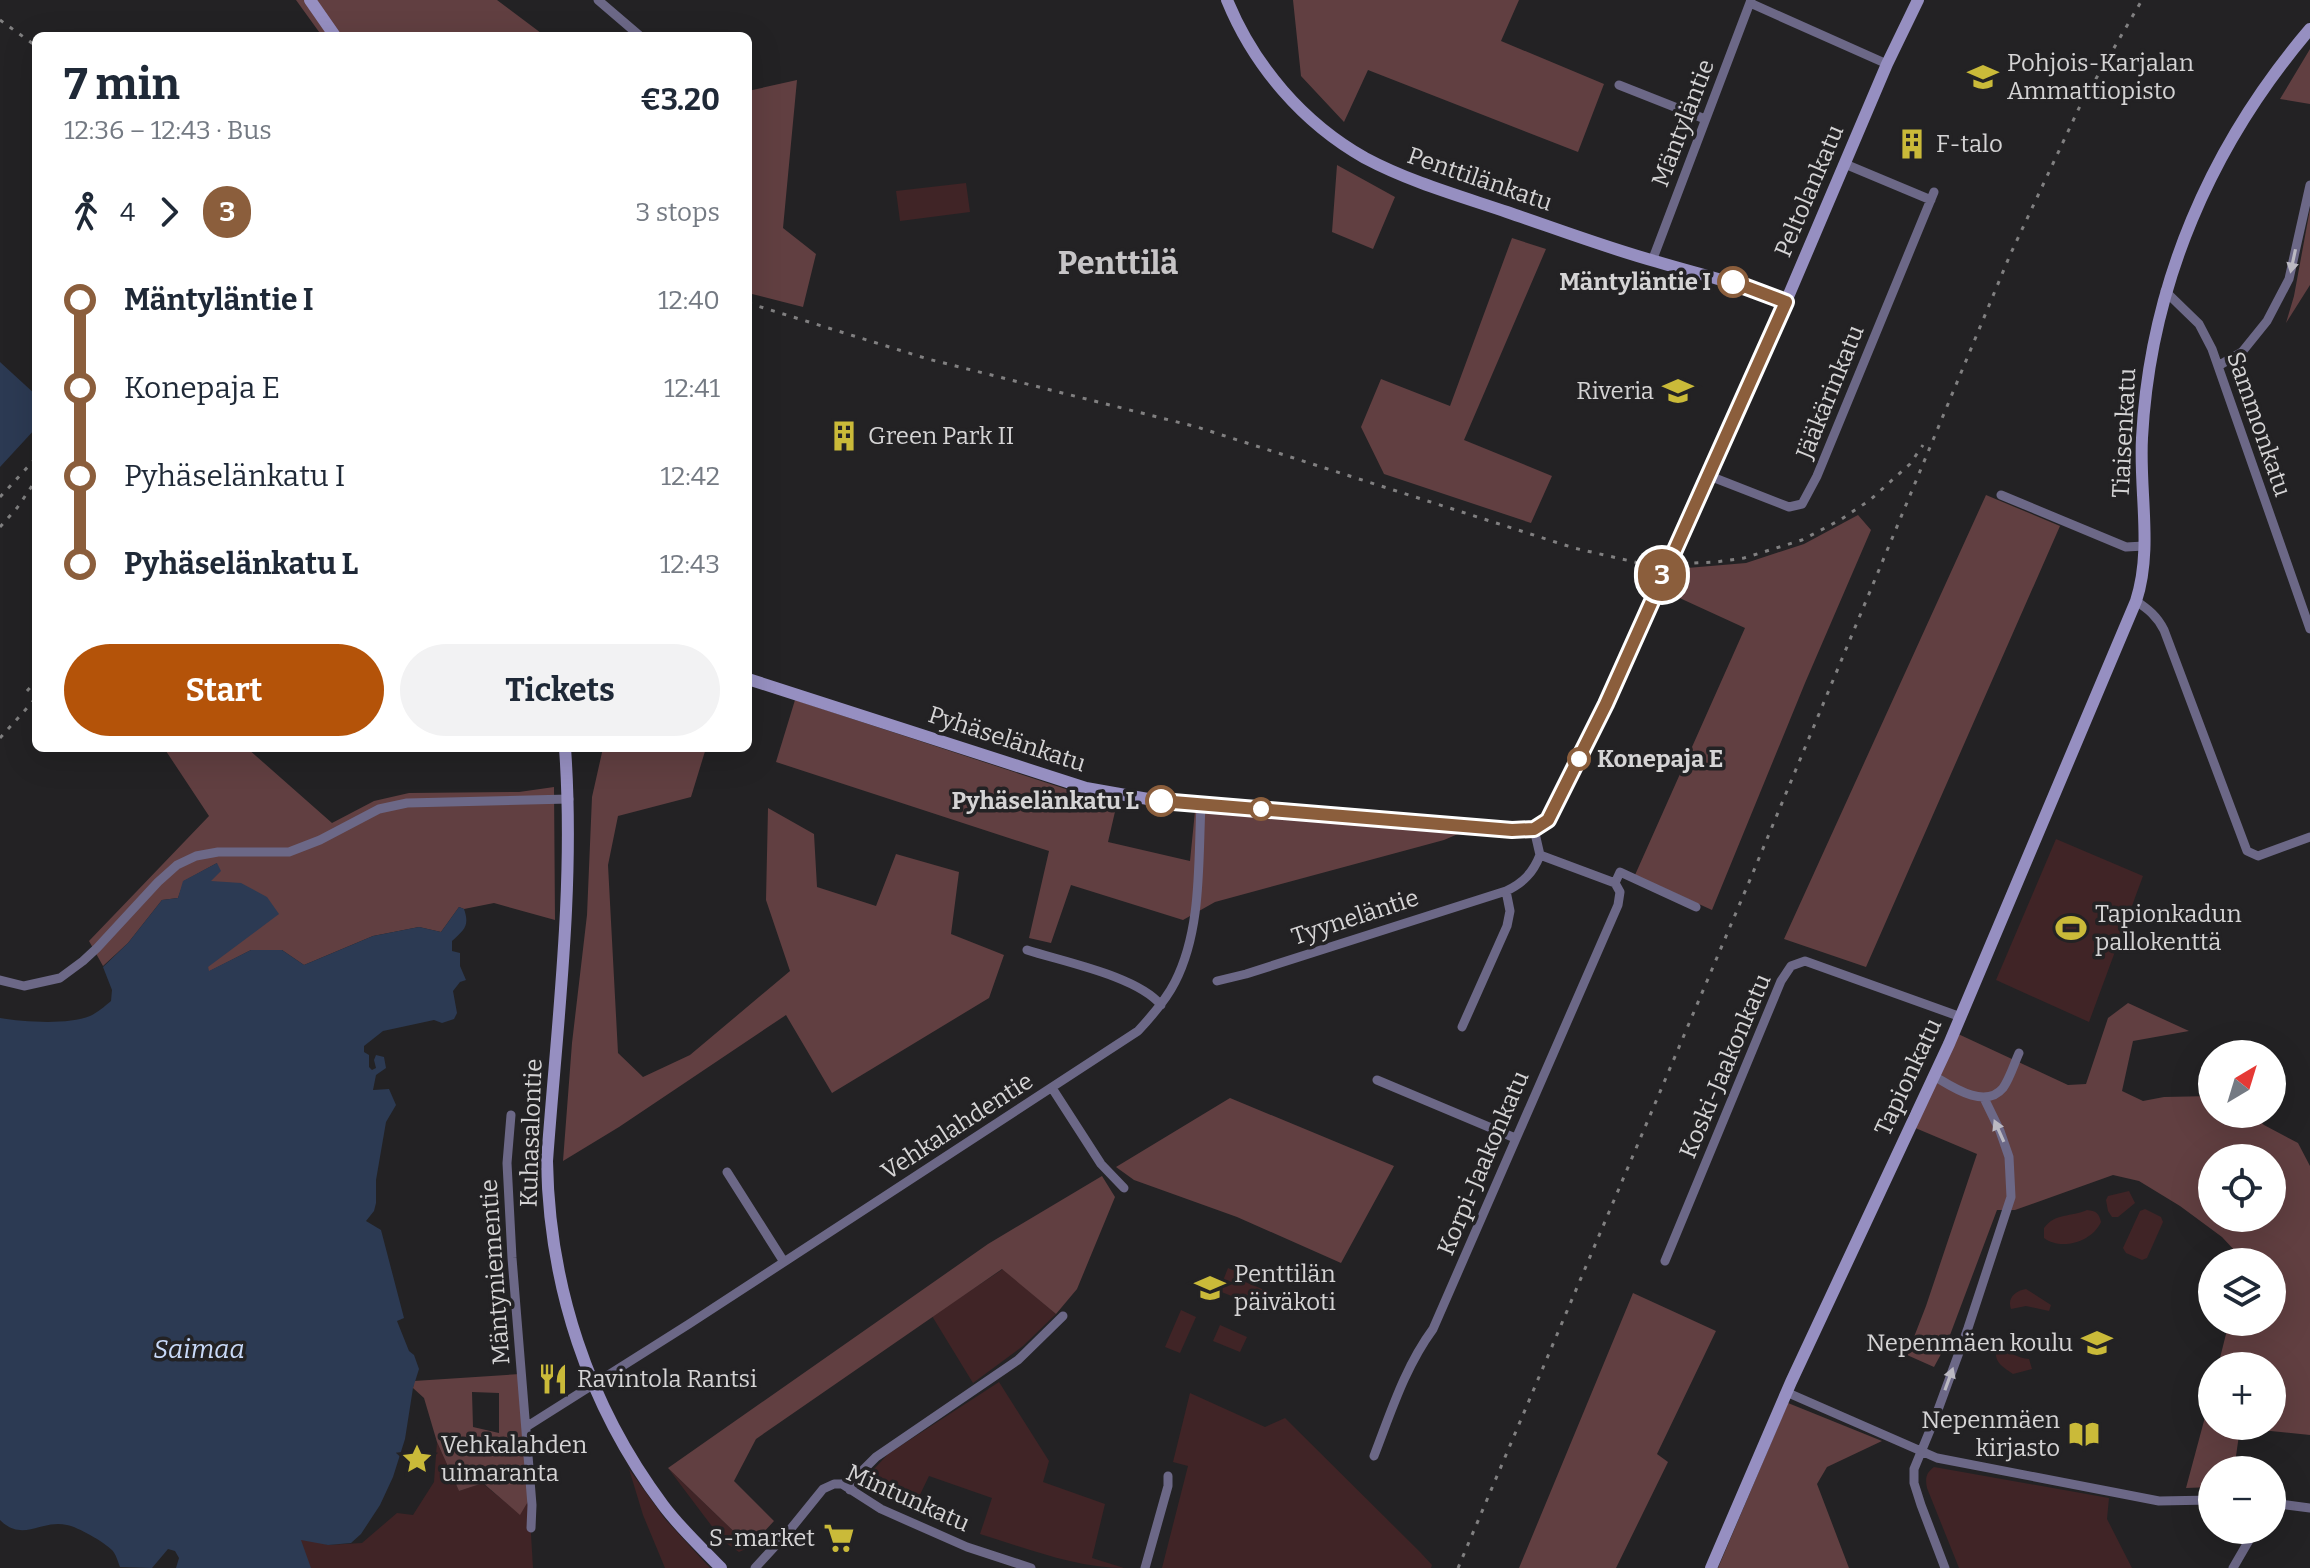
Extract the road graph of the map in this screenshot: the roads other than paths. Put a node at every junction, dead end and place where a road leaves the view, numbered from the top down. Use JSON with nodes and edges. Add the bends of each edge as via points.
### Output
{"nodes":[{"id":1,"x":310,"y":0,"type":"edge"},
{"id":2,"x":598,"y":0,"type":"edge"},
{"id":3,"x":1227,"y":0,"type":"edge"},
{"id":4,"x":1918,"y":0,"type":"edge"},
{"id":5,"x":1750,"y":2,"type":"edge"},
{"id":6,"x":2310,"y":29,"type":"edge"},
{"id":7,"x":332,"y":32,"type":"edge"},
{"id":8,"x":635,"y":32,"type":"edge"},
{"id":9,"x":1887,"y":64,"type":"junction"},
{"id":10,"x":1619,"y":85,"type":"dead end"},
{"id":11,"x":1705,"y":119,"type":"junction"},
{"id":12,"x":1845,"y":164,"type":"junction"},
{"id":13,"x":2310,"y":185,"type":"edge"},
{"id":14,"x":1652,"y":261,"type":"junction"},
{"id":15,"x":2165,"y":291,"type":"junction"},
{"id":16,"x":1786,"y":302,"type":"junction"},
{"id":17,"x":2218,"y":366,"type":"junction"},
{"id":18,"x":1707,"y":475,"type":"junction"},
{"id":19,"x":2001,"y":495,"type":"dead end"},
{"id":20,"x":2144,"y":546,"type":"junction"},
{"id":21,"x":2136,"y":601,"type":"junction"},
{"id":22,"x":2310,"y":629,"type":"edge"},
{"id":23,"x":752,"y":680,"type":"edge"},
{"id":24,"x":565,"y":752,"type":"edge"},
{"id":25,"x":569,"y":799,"type":"junction"},
{"id":26,"x":1201,"y":805,"type":"junction"},
{"id":27,"x":1534,"y":829,"type":"junction"},
{"id":28,"x":2310,"y":837,"type":"edge"},
{"id":29,"x":1540,"y":855,"type":"junction"},
{"id":30,"x":1615,"y":883,"type":"junction"},
{"id":31,"x":1506,"y":891,"type":"junction"},
{"id":32,"x":1696,"y":907,"type":"dead end"},
{"id":33,"x":1027,"y":950,"type":"dead end"},
{"id":34,"x":0,"y":980,"type":"edge"},
{"id":35,"x":1217,"y":981,"type":"dead end"},
{"id":36,"x":1161,"y":1005,"type":"junction"},
{"id":37,"x":1961,"y":1017,"type":"junction"},
{"id":38,"x":1462,"y":1027,"type":"dead end"},
{"id":39,"x":2019,"y":1053,"type":"dead end"},
{"id":40,"x":1934,"y":1076,"type":"junction"},
{"id":41,"x":1377,"y":1080,"type":"dead end"},
{"id":42,"x":1052,"y":1088,"type":"junction"},
{"id":43,"x":1984,"y":1098,"type":"junction"},
{"id":44,"x":511,"y":1115,"type":"dead end"},
{"id":45,"x":1515,"y":1138,"type":"junction"},
{"id":46,"x":727,"y":1172,"type":"dead end"},
{"id":47,"x":1124,"y":1188,"type":"dead end"},
{"id":48,"x":1665,"y":1261,"type":"dead end"},
{"id":49,"x":784,"y":1262,"type":"junction"},
{"id":50,"x":1063,"y":1316,"type":"dead end"},
{"id":51,"x":594,"y":1385,"type":"junction"},
{"id":52,"x":1786,"y":1392,"type":"junction"},
{"id":53,"x":526,"y":1427,"type":"junction"},
{"id":54,"x":1920,"y":1451,"type":"junction"},
{"id":55,"x":1374,"y":1456,"type":"dead end"},
{"id":56,"x":1168,"y":1476,"type":"dead end"},
{"id":57,"x":850,"y":1490,"type":"junction"},
{"id":58,"x":2198,"y":1500,"type":"edge"},
{"id":59,"x":2286,"y":1505,"type":"edge"},
{"id":60,"x":2310,"y":1508,"type":"edge"},
{"id":61,"x":531,"y":1528,"type":"dead end"},
{"id":62,"x":2247,"y":1544,"type":"edge"},
{"id":63,"x":721,"y":1568,"type":"edge"},
{"id":64,"x":755,"y":1568,"type":"edge"},
{"id":65,"x":1031,"y":1568,"type":"edge"},
{"id":66,"x":1145,"y":1568,"type":"edge"},
{"id":67,"x":1711,"y":1568,"type":"edge"},
{"id":68,"x":1945,"y":1568,"type":"edge"},
{"id":69,"x":2233,"y":1568,"type":"edge"}],
"edges":[{"from":1,"to":7,"type":"street"},
{"from":2,"to":8,"type":"street"},
{"from":3,"to":14,"type":"street","name":"Penttilänkatu","via":[[1254,52],[1282,90],[1319,126],[1363,157]]},
{"from":4,"to":9,"type":"street","name":"Peltolankatu"},
{"from":5,"to":9,"type":"street"},
{"from":5,"to":11,"type":"street","name":"Mäntyläntie"},
{"from":6,"to":15,"type":"street","name":"Tiaisenkatu","via":[[2219,162]]},
{"from":9,"to":12,"type":"street","name":"Peltolankatu"},
{"from":10,"to":11,"type":"street"},
{"from":11,"to":14,"type":"street","name":"Mäntyläntie"},
{"from":12,"to":16,"type":"street","name":"Peltolankatu"},
{"from":12,"to":18,"type":"street","name":"Jääkärinkatu","via":[[1932,196],[1817,476],[1802,504],[1789,507]]},
{"from":13,"to":17,"type":"street","one_way":true,"via":[[2289,279],[2267,321],[2242,352]]},
{"from":14,"to":16,"type":"street","name":"Penttilänkatu","via":[[1715,276]]},
{"from":15,"to":17,"type":"street","name":"Sammonkatu","via":[[2199,324]]},
{"from":15,"to":20,"type":"street","name":"Tiaisenkatu","via":[[2152,343],[2141,441]]},
{"from":16,"to":18,"type":"street","name":"Peltolankatu"},
{"from":17,"to":22,"type":"street","name":"Sammonkatu"},
{"from":18,"to":27,"type":"street","name":"Peltolankatu","via":[[1606,704],[1548,820]]},
{"from":19,"to":20,"type":"street","via":[[2126,547]]},
{"from":20,"to":21,"type":"street","name":"Tiaisenkatu"},
{"from":21,"to":28,"type":"street","via":[[2159,619],[2164,630],[2247,851],[2258,856]]},
{"from":21,"to":37,"type":"street","name":"Tapionkatu"},
{"from":23,"to":26,"type":"street","name":"Pyhäselänkatu","via":[[1086,788]]},
{"from":24,"to":25,"type":"street","name":"Kuhasalontie"},
{"from":25,"to":34,"type":"street","via":[[407,803],[379,809],[289,852],[196,856],[158,882],[97,948],[60,978],[24,986]]},
{"from":25,"to":51,"type":"street","name":"Kuhasalontie","via":[[548,1202],[569,1317]]},
{"from":26,"to":27,"type":"street","name":"Pyhäselänkatu"},
{"from":26,"to":36,"type":"street","name":"Vehkalahdentie","via":[[1191,940]]},
{"from":27,"to":29,"type":"street"},
{"from":29,"to":30,"type":"street"},
{"from":29,"to":31,"type":"street","via":[[1526,878]]},
{"from":30,"to":32,"type":"street","via":[[1620,872]]},
{"from":30,"to":45,"type":"street","name":"Korpi-Jaakonkatu","via":[[1618,905]]},
{"from":31,"to":35,"type":"street","name":"Tyyneläntie"},
{"from":31,"to":38,"type":"street","via":[[1507,926]]},
{"from":33,"to":36,"type":"street","via":[[1122,980],[1151,993]]},
{"from":36,"to":42,"type":"street","name":"Vehkalahdentie","via":[[1138,1031]]},
{"from":37,"to":40,"type":"street","name":"Tapionkatu"},
{"from":37,"to":48,"type":"street","name":"Koski-Jaakonkatu","via":[[1805,961],[1791,966]]},
{"from":39,"to":43,"type":"street","via":[[2003,1088]]},
{"from":40,"to":43,"type":"street"},
{"from":40,"to":52,"type":"street","name":"Tapionkatu"},
{"from":41,"to":45,"type":"street"},
{"from":42,"to":47,"type":"street","via":[[1101,1164]]},
{"from":42,"to":49,"type":"street","name":"Vehkalahdentie"},
{"from":54,"to":43,"type":"street","one_way":true,"via":[[2011,1197],[2009,1157]]},
{"from":44,"to":53,"type":"street","name":"Mäntyniementie","via":[[507,1163]]},
{"from":45,"to":55,"type":"street","name":"Korpi-Jaakonkatu"},
{"from":46,"to":49,"type":"street"},
{"from":49,"to":51,"type":"street","name":"Vehkalahdentie"},
{"from":50,"to":57,"type":"street","via":[[1018,1360],[876,1457]]},
{"from":51,"to":53,"type":"street","name":"Vehkalahdentie"},
{"from":51,"to":63,"type":"street","name":"Kuhasalontie","via":[[636,1467],[681,1527]]},
{"from":52,"to":54,"type":"street"},
{"from":52,"to":67,"type":"street","name":"Tapionkatu"},
{"from":53,"to":61,"type":"street","name":"Mäntyniementie"},
{"from":54,"to":58,"type":"street","via":[[2159,1501]]},
{"from":54,"to":68,"type":"street","via":[[1914,1483]]},
{"from":56,"to":66,"type":"street"},
{"from":57,"to":64,"type":"street","name":"Mintunkatu","via":[[842,1484],[828,1485]]},
{"from":57,"to":65,"type":"street","name":"Mintunkatu","via":[[967,1547]]},
{"from":59,"to":60,"type":"street"},
{"from":62,"to":69,"type":"street"}]}
